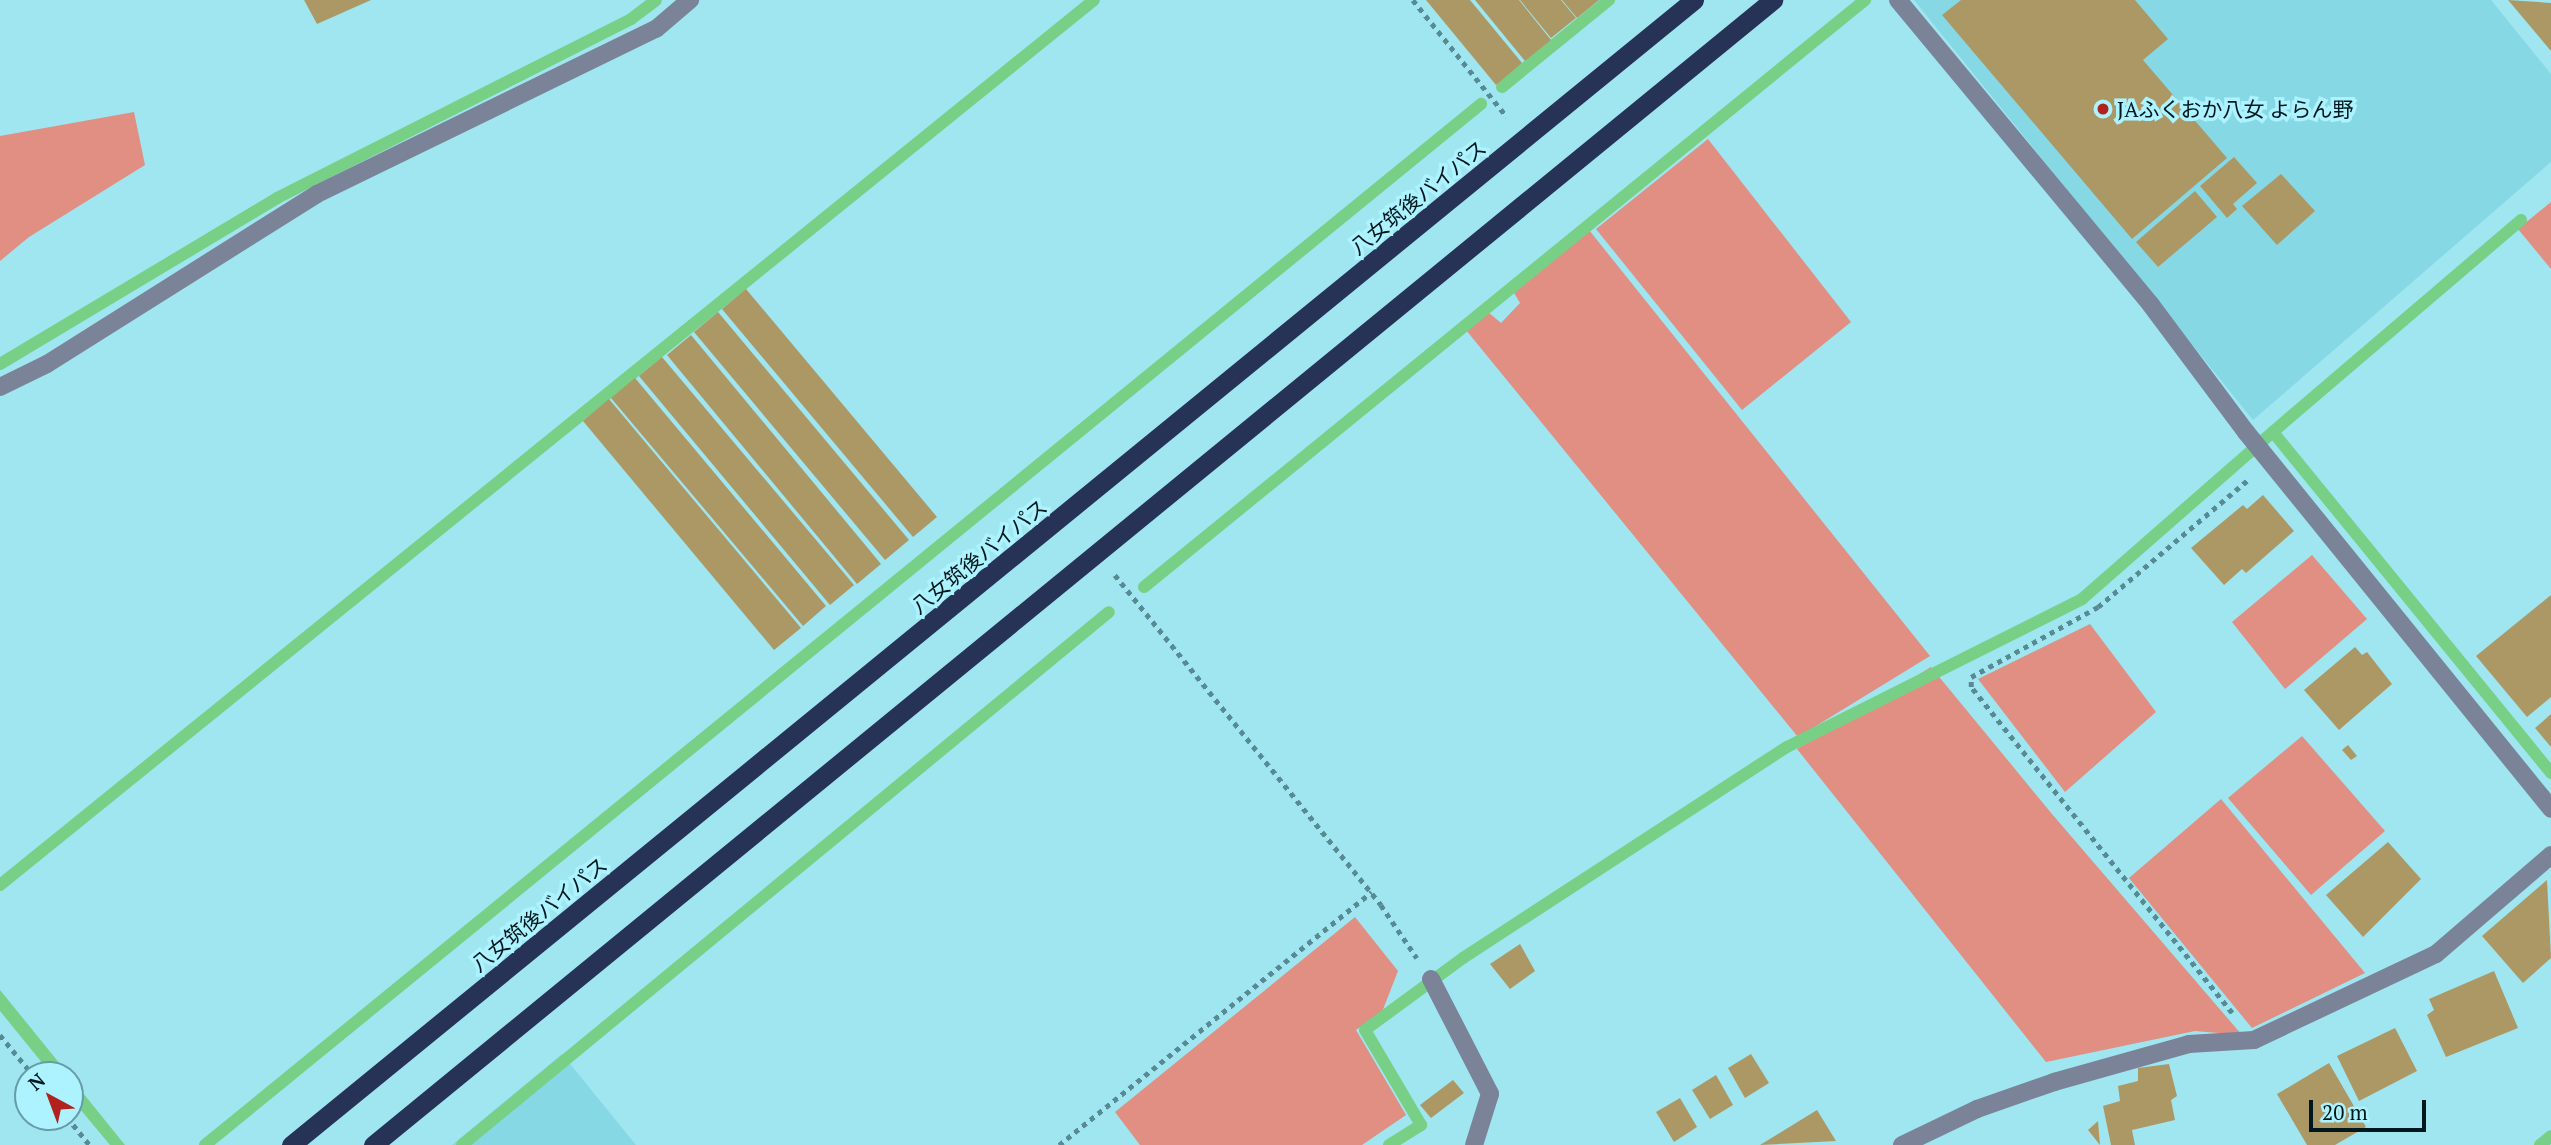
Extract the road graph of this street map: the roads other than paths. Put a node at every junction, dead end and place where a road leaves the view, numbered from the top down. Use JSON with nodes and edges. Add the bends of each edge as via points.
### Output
{"nodes":[{"id":1,"x":690,"y":0,"type":"edge"},
{"id":2,"x":1694,"y":0,"type":"edge"},
{"id":3,"x":1773,"y":0,"type":"edge"},
{"id":4,"x":1898,"y":0,"type":"edge"},
{"id":5,"x":0,"y":387,"type":"edge"},
{"id":6,"x":2551,"y":809,"type":"edge"},
{"id":7,"x":2551,"y":855,"type":"edge"},
{"id":8,"x":1431,"y":979,"type":"road end"},
{"id":9,"x":291,"y":1145,"type":"edge"},
{"id":10,"x":373,"y":1145,"type":"edge"},
{"id":11,"x":1474,"y":1145,"type":"edge"},
{"id":12,"x":1902,"y":1145,"type":"edge"}],
"edges":[{"from":1,"to":5,"type":"street","via":[[656,29],[317,194],[47,364]]},
{"from":2,"to":9,"type":"highway","name":"八女筑後バイパス"},
{"from":3,"to":10,"type":"highway"},
{"from":4,"to":6,"type":"street","via":[[2151,305],[2270,461]]},
{"from":7,"to":12,"type":"street","via":[[2436,954],[2254,1040],[2189,1044],[2054,1082],[1977,1110]]},
{"from":8,"to":11,"type":"street","via":[[1490,1094]]}]}
